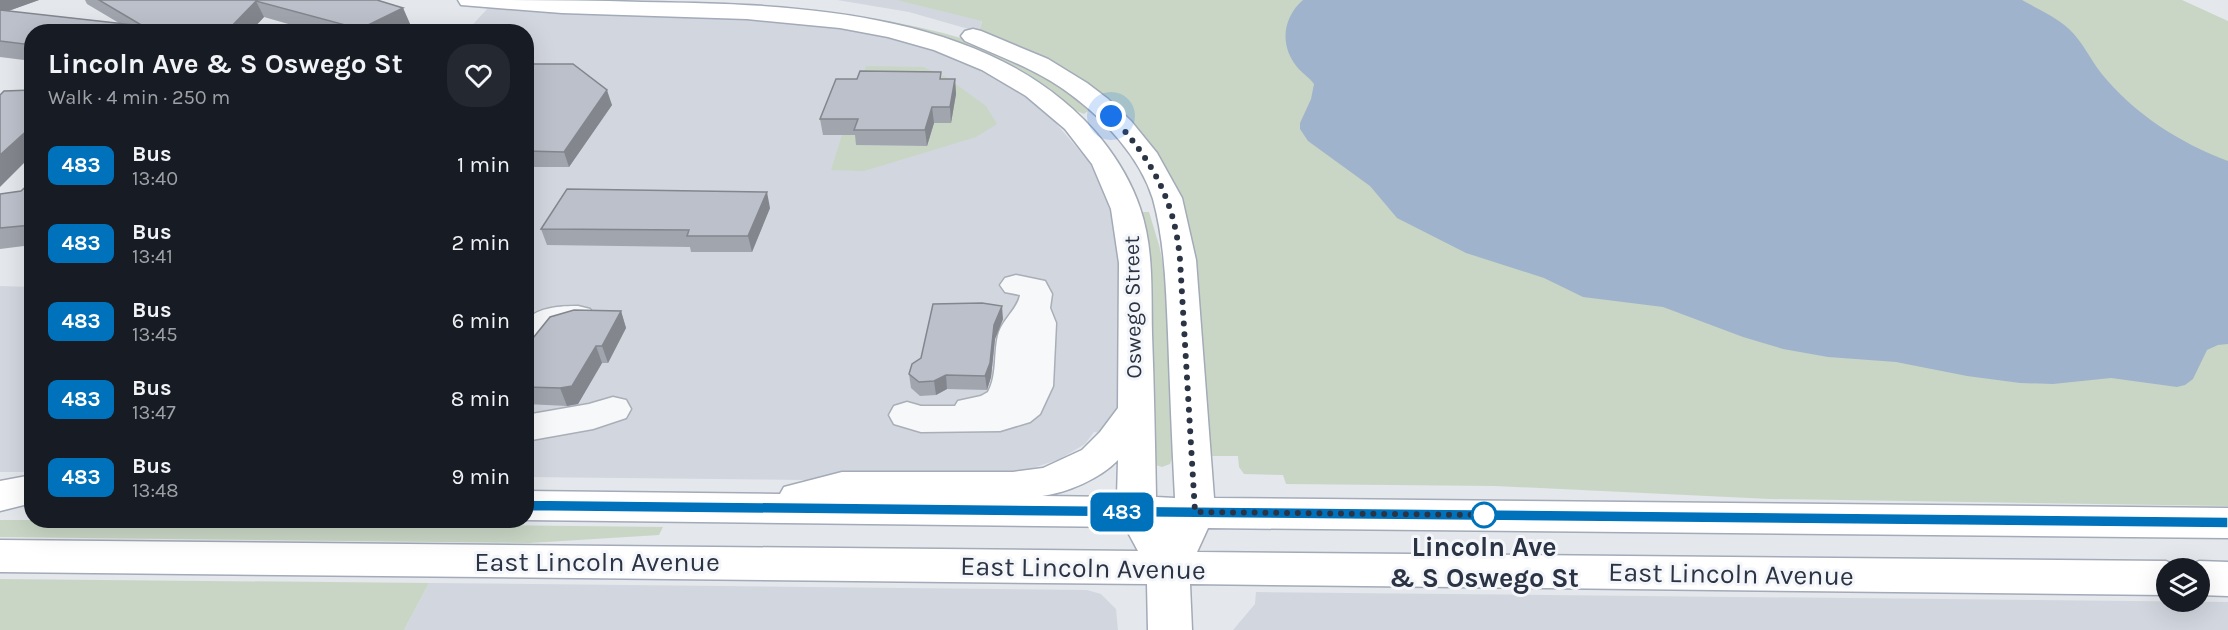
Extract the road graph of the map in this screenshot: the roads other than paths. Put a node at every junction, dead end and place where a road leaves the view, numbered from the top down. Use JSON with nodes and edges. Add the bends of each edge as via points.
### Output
{"nodes":[{"id":1,"x":469,"y":0,"type":"edge"},
{"id":2,"x":797,"y":0,"type":"edge"},
{"id":3,"x":1025,"y":296,"type":"dead end"},
{"id":4,"x":579,"y":316,"type":"edge"},
{"id":5,"x":534,"y":333,"type":"edge"},
{"id":6,"x":613,"y":409,"type":"dead end"},
{"id":7,"x":1135,"y":411,"type":"junction"},
{"id":8,"x":908,"y":415,"type":"dead end"},
{"id":9,"x":534,"y":427,"type":"edge"},
{"id":10,"x":534,"y":483,"type":"edge"},
{"id":11,"x":24,"y":491,"type":"edge"},
{"id":12,"x":0,"y":498,"type":"edge"},
{"id":13,"x":24,"y":500,"type":"edge"},
{"id":14,"x":534,"y":506,"type":"edge"},
{"id":15,"x":641,"y":507,"type":"junction"},
{"id":16,"x":756,"y":508,"type":"junction"},
{"id":17,"x":1137,"y":512,"type":"junction"},
{"id":18,"x":1195,"y":512,"type":"junction"},
{"id":19,"x":2228,"y":523,"type":"edge"},
{"id":20,"x":0,"y":556,"type":"edge"},
{"id":21,"x":1168,"y":569,"type":"junction"},
{"id":22,"x":2156,"y":578,"type":"edge"},
{"id":23,"x":2210,"y":578,"type":"edge"},
{"id":24,"x":2228,"y":579,"type":"edge"},
{"id":25,"x":1170,"y":630,"type":"edge"}],
"edges":[{"from":1,"to":7,"type":"main road","name":"Oswego Street","via":[[763,13],[851,22],[958,51],[1039,93],[1072,120],[1100,154],[1114,174],[1128,211],[1135,263]]},
{"from":2,"to":18,"type":"main road","name":"Oswego Street","via":[[907,16],[1010,50],[1085,94],[1117,122],[1141,151],[1167,198],[1179,249]]},
{"from":3,"to":8,"type":"lane","via":[[1039,323],[1035,386],[1023,409],[989,419],[921,419]]},
{"from":4,"to":5,"type":"lane","via":[[545,320]]},
{"from":6,"to":9,"type":"lane"},
{"from":7,"to":16,"type":"main road","via":[[1095,460],[1049,481],[1013,486],[842,486]]},
{"from":7,"to":17,"type":"main road","name":"Oswego Street"},
{"from":10,"to":15,"type":"main road","via":[[606,484]]},
{"from":11,"to":12,"type":"main road"},
{"from":12,"to":13,"type":"main road"},
{"from":14,"to":15,"type":"main road"},
{"from":15,"to":16,"type":"main road"},
{"from":16,"to":17,"type":"main road"},
{"from":17,"to":18,"type":"main road"},
{"from":17,"to":21,"type":"main road","name":"Oswego Street"},
{"from":18,"to":19,"type":"main road"},
{"from":18,"to":21,"type":"main road","name":"Oswego Street"},
{"from":20,"to":21,"type":"main road","name":"East Lincoln Avenue"},
{"from":21,"to":22,"type":"main road","name":"East Lincoln Avenue"},
{"from":21,"to":25,"type":"main road","name":"Oswego Street"},
{"from":23,"to":24,"type":"main road"}]}
